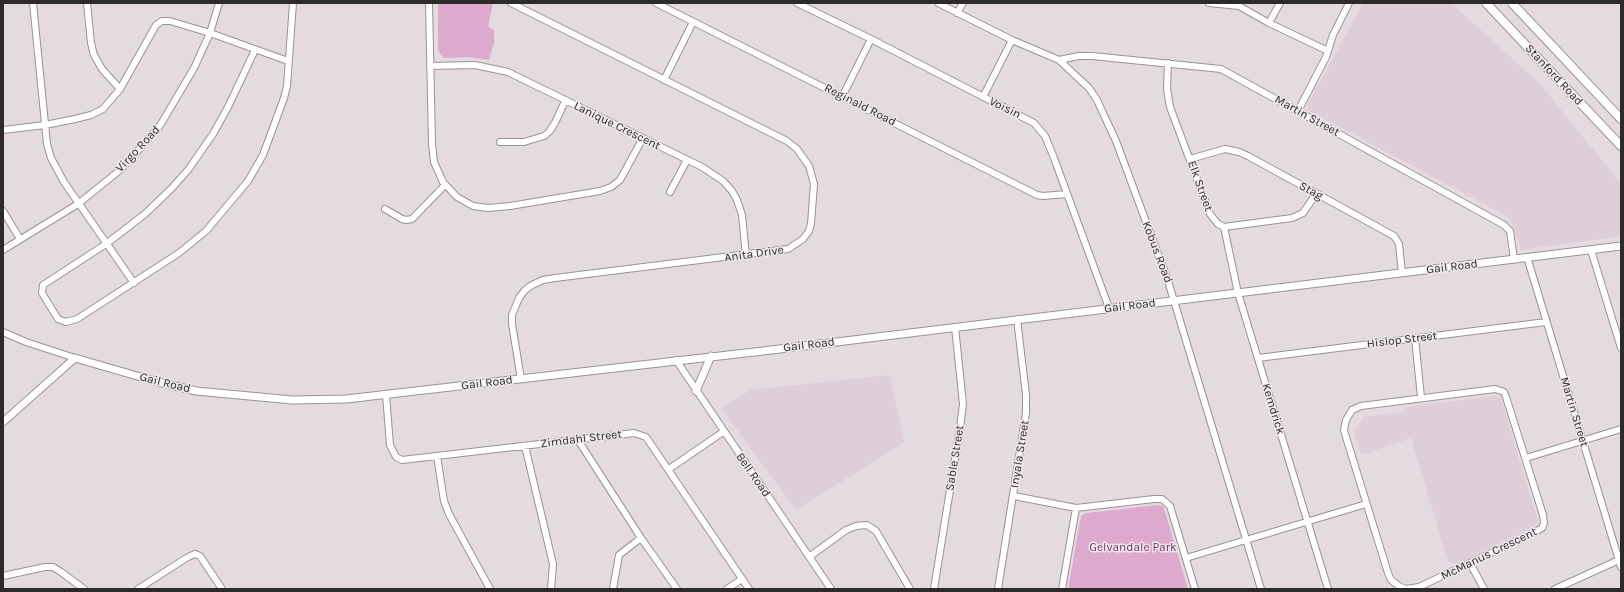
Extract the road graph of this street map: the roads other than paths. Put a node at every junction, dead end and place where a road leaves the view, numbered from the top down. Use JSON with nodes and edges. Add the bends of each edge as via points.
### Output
{"nodes":[{"id":1,"x":33,"y":3,"type":"edge"},
{"id":2,"x":86,"y":3,"type":"edge"},
{"id":3,"x":219,"y":3,"type":"edge"},
{"id":4,"x":293,"y":3,"type":"edge"},
{"id":5,"x":429,"y":3,"type":"edge"},
{"id":6,"x":511,"y":3,"type":"edge"},
{"id":7,"x":656,"y":3,"type":"edge"},
{"id":8,"x":797,"y":3,"type":"edge"},
{"id":9,"x":938,"y":3,"type":"edge"},
{"id":10,"x":963,"y":3,"type":"edge"},
{"id":11,"x":1208,"y":3,"type":"edge"},
{"id":12,"x":1212,"y":3,"type":"edge"},
{"id":13,"x":1280,"y":3,"type":"edge"},
{"id":14,"x":1349,"y":3,"type":"edge"},
{"id":15,"x":1486,"y":3,"type":"edge"},
{"id":16,"x":1512,"y":3,"type":"edge"},
{"id":17,"x":957,"y":13,"type":"junction"},
{"id":18,"x":694,"y":22,"type":"junction"},
{"id":19,"x":1269,"y":23,"type":"junction"},
{"id":20,"x":210,"y":33,"type":"junction"},
{"id":21,"x":871,"y":39,"type":"junction"},
{"id":22,"x":1012,"y":40,"type":"junction"},
{"id":23,"x":255,"y":50,"type":"junction"},
{"id":24,"x":1328,"y":51,"type":"junction"},
{"id":25,"x":1059,"y":60,"type":"junction"},
{"id":26,"x":288,"y":61,"type":"junction"},
{"id":27,"x":1168,"y":63,"type":"junction"},
{"id":28,"x":430,"y":66,"type":"junction"},
{"id":29,"x":664,"y":80,"type":"junction"},
{"id":30,"x":120,"y":89,"type":"junction"},
{"id":31,"x":842,"y":96,"type":"junction"},
{"id":32,"x":983,"y":97,"type":"junction"},
{"id":33,"x":564,"y":101,"type":"junction"},
{"id":34,"x":1298,"y":111,"type":"junction"},
{"id":35,"x":1621,"y":119,"type":"edge"},
{"id":36,"x":45,"y":125,"type":"junction"},
{"id":37,"x":3,"y":130,"type":"edge"},
{"id":38,"x":643,"y":138,"type":"junction"},
{"id":39,"x":500,"y":142,"type":"dead end"},
{"id":40,"x":1621,"y":146,"type":"edge"},
{"id":41,"x":1190,"y":159,"type":"junction"},
{"id":42,"x":687,"y":160,"type":"junction"},
{"id":43,"x":445,"y":185,"type":"junction"},
{"id":44,"x":670,"y":192,"type":"dead end"},
{"id":45,"x":1067,"y":194,"type":"junction"},
{"id":46,"x":1316,"y":194,"type":"junction"},
{"id":47,"x":78,"y":204,"type":"junction"},
{"id":48,"x":385,"y":209,"type":"dead end"},
{"id":49,"x":3,"y":211,"type":"edge"},
{"id":50,"x":1224,"y":227,"type":"junction"},
{"id":51,"x":20,"y":239,"type":"junction"},
{"id":52,"x":106,"y":244,"type":"junction"},
{"id":53,"x":1621,"y":246,"type":"edge"},
{"id":54,"x":3,"y":250,"type":"edge"},
{"id":55,"x":1591,"y":250,"type":"junction"},
{"id":56,"x":746,"y":256,"type":"junction"},
{"id":57,"x":1527,"y":257,"type":"junction"},
{"id":58,"x":1514,"y":258,"type":"junction"},
{"id":59,"x":1402,"y":273,"type":"junction"},
{"id":60,"x":134,"y":283,"type":"junction"},
{"id":61,"x":1238,"y":293,"type":"junction"},
{"id":62,"x":1174,"y":300,"type":"junction"},
{"id":63,"x":1109,"y":308,"type":"junction"},
{"id":64,"x":1017,"y":319,"type":"junction"},
{"id":65,"x":1546,"y":322,"type":"junction"},
{"id":66,"x":955,"y":326,"type":"junction"},
{"id":67,"x":3,"y":332,"type":"edge"},
{"id":68,"x":1415,"y":338,"type":"junction"},
{"id":69,"x":1621,"y":348,"type":"edge"},
{"id":70,"x":711,"y":356,"type":"junction"},
{"id":71,"x":75,"y":358,"type":"junction"},
{"id":72,"x":1258,"y":358,"type":"junction"},
{"id":73,"x":676,"y":360,"type":"junction"},
{"id":74,"x":521,"y":379,"type":"junction"},
{"id":75,"x":696,"y":391,"type":"junction"},
{"id":76,"x":386,"y":395,"type":"junction"},
{"id":77,"x":1421,"y":397,"type":"junction"},
{"id":78,"x":3,"y":422,"type":"edge"},
{"id":79,"x":1621,"y":429,"type":"edge"},
{"id":80,"x":723,"y":432,"type":"junction"},
{"id":81,"x":578,"y":440,"type":"junction"},
{"id":82,"x":1584,"y":441,"type":"junction"},
{"id":83,"x":525,"y":446,"type":"junction"},
{"id":84,"x":437,"y":456,"type":"junction"},
{"id":85,"x":1526,"y":458,"type":"junction"},
{"id":86,"x":669,"y":470,"type":"junction"},
{"id":87,"x":1014,"y":496,"type":"junction"},
{"id":88,"x":1366,"y":504,"type":"junction"},
{"id":89,"x":1076,"y":508,"type":"junction"},
{"id":90,"x":1308,"y":522,"type":"junction"},
{"id":91,"x":641,"y":538,"type":"junction"},
{"id":92,"x":1247,"y":540,"type":"junction"},
{"id":93,"x":809,"y":557,"type":"junction"},
{"id":94,"x":1186,"y":558,"type":"junction"},
{"id":95,"x":1619,"y":560,"type":"junction"},
{"id":96,"x":1470,"y":562,"type":"junction"},
{"id":97,"x":1621,"y":567,"type":"edge"},
{"id":98,"x":3,"y":576,"type":"edge"},
{"id":99,"x":742,"y":579,"type":"junction"},
{"id":100,"x":84,"y":589,"type":"edge"},
{"id":101,"x":138,"y":589,"type":"edge"},
{"id":102,"x":222,"y":589,"type":"edge"},
{"id":103,"x":490,"y":589,"type":"edge"},
{"id":104,"x":551,"y":589,"type":"edge"},
{"id":105,"x":613,"y":589,"type":"edge"},
{"id":106,"x":677,"y":589,"type":"edge"},
{"id":107,"x":727,"y":589,"type":"edge"},
{"id":108,"x":749,"y":589,"type":"edge"},
{"id":109,"x":831,"y":589,"type":"edge"},
{"id":110,"x":910,"y":589,"type":"edge"},
{"id":111,"x":934,"y":589,"type":"edge"},
{"id":112,"x":998,"y":589,"type":"edge"},
{"id":113,"x":1062,"y":589,"type":"edge"},
{"id":114,"x":1195,"y":589,"type":"edge"},
{"id":115,"x":1261,"y":589,"type":"edge"},
{"id":116,"x":1328,"y":589,"type":"edge"},
{"id":117,"x":1484,"y":589,"type":"edge"},
{"id":118,"x":1555,"y":589,"type":"edge"}],
"edges":[{"from":1,"to":36,"type":"street"},
{"from":2,"to":30,"type":"street","via":[[94,55],[102,70]]},
{"from":3,"to":20,"type":"street","name":"Virgo Road"},
{"from":4,"to":26,"type":"street"},
{"from":5,"to":28,"type":"street"},
{"from":6,"to":29,"type":"street","name":"Anita Drive"},
{"from":7,"to":18,"type":"street","name":"Reginald Road"},
{"from":8,"to":21,"type":"street","name":"Voisin"},
{"from":9,"to":17,"type":"street","name":"Kobus Road"},
{"from":10,"to":17,"type":"street"},
{"from":11,"to":12,"type":"street"},
{"from":12,"to":19,"type":"street","via":[[1239,6]]},
{"from":13,"to":19,"type":"street"},
{"from":14,"to":24,"type":"street"},
{"from":15,"to":40,"type":"main road","name":"Stanford Road"},
{"from":16,"to":35,"type":"main road","name":"Stanford Road"},
{"from":17,"to":22,"type":"street","name":"Kobus Road"},
{"from":18,"to":29,"type":"street"},
{"from":18,"to":31,"type":"street","name":"Reginald Road"},
{"from":19,"to":24,"type":"street"},
{"from":20,"to":23,"type":"street"},
{"from":20,"to":30,"type":"street","via":[[170,21],[159,22]]},
{"from":20,"to":47,"type":"street","name":"Virgo Road","via":[[194,68],[161,124],[120,170]]},
{"from":21,"to":31,"type":"street"},
{"from":21,"to":32,"type":"street","name":"Voisin"},
{"from":22,"to":25,"type":"street","name":"Kobus Road"},
{"from":22,"to":32,"type":"street"},
{"from":23,"to":26,"type":"street"},
{"from":23,"to":52,"type":"street","via":[[214,134],[188,170],[150,209]]},
{"from":24,"to":34,"type":"street"},
{"from":25,"to":27,"type":"street","name":"Martin Street","via":[[1085,55]]},
{"from":25,"to":62,"type":"street","name":"Kobus Road","via":[[1089,88],[1103,110]]},
{"from":26,"to":60,"type":"street","via":[[284,98],[263,155],[248,181],[206,231],[179,253]]},
{"from":27,"to":34,"type":"street","name":"Martin Street","via":[[1221,69]]},
{"from":27,"to":41,"type":"street","name":"Elk Street","via":[[1168,100]]},
{"from":28,"to":33,"type":"street","name":"Lanique Crescent","via":[[493,67],[515,75]]},
{"from":28,"to":43,"type":"street","via":[[434,162],[438,175]]},
{"from":29,"to":56,"type":"street","name":"Anita Drive","via":[[787,141],[797,149],[809,166],[814,184],[814,203],[809,231],[803,239],[788,249]]},
{"from":30,"to":36,"type":"street","via":[[103,109],[97,112]]},
{"from":31,"to":45,"type":"street","name":"Reginald Road","via":[[1037,195]]},
{"from":32,"to":45,"type":"street","name":"Voisin","via":[[1028,119],[1041,131]]},
{"from":33,"to":38,"type":"street","name":"Lanique Crescent"},
{"from":33,"to":39,"type":"street","via":[[555,123],[544,136],[524,142]]},
{"from":34,"to":58,"type":"street","name":"Martin Street","via":[[1504,225],[1510,232]]},
{"from":36,"to":37,"type":"street"},
{"from":36,"to":47,"type":"street","via":[[51,158]]},
{"from":38,"to":42,"type":"street","name":"Lanique Crescent"},
{"from":38,"to":43,"type":"street","via":[[620,180],[600,191],[488,208],[472,206],[457,197]]},
{"from":41,"to":46,"type":"street","name":"Stag","via":[[1217,150],[1232,150]]},
{"from":41,"to":50,"type":"street","name":"Elk Street","via":[[1210,214]]},
{"from":42,"to":44,"type":"street"},
{"from":42,"to":56,"type":"street","name":"Lanique Crescent","via":[[723,181],[732,191],[740,208]]},
{"from":43,"to":48,"type":"street","via":[[412,219],[402,219]]},
{"from":45,"to":63,"type":"street","name":"Voisin"},
{"from":46,"to":50,"type":"street","via":[[1303,213],[1292,218]]},
{"from":46,"to":59,"type":"street","name":"Stag","via":[[1396,238],[1400,248]]},
{"from":47,"to":51,"type":"street","name":"Virgo Road"},
{"from":47,"to":52,"type":"street"},
{"from":49,"to":51,"type":"street"},
{"from":50,"to":61,"type":"street","name":"Kemdrick"},
{"from":51,"to":54,"type":"street","name":"Virgo Road"},
{"from":52,"to":60,"type":"street"},
{"from":52,"to":60,"type":"street","via":[[43,285],[42,293],[54,314],[62,322],[71,321]]},
{"from":53,"to":55,"type":"street","name":"Gail Road"},
{"from":55,"to":57,"type":"street","name":"Gail Road"},
{"from":55,"to":69,"type":"street"},
{"from":56,"to":74,"type":"street","name":"Anita Drive","via":[[554,278],[532,285],[518,298],[512,315]]},
{"from":57,"to":58,"type":"street","name":"Gail Road"},
{"from":57,"to":65,"type":"street","name":"Martin Street"},
{"from":58,"to":59,"type":"street","name":"Gail Road"},
{"from":59,"to":61,"type":"street","name":"Gail Road"},
{"from":61,"to":62,"type":"street","name":"Gail Road"},
{"from":61,"to":72,"type":"street","name":"Kemdrick"},
{"from":62,"to":63,"type":"street","name":"Gail Road"},
{"from":62,"to":92,"type":"street","name":"Kobus Road"},
{"from":63,"to":64,"type":"street","name":"Gail Road"},
{"from":64,"to":66,"type":"street","name":"Gail Road"},
{"from":64,"to":87,"type":"street","name":"Inyala Street","via":[[1027,404]]},
{"from":65,"to":68,"type":"street","name":"Hislop Street"},
{"from":65,"to":82,"type":"street","name":"Martin Street"},
{"from":66,"to":70,"type":"street","name":"Gail Road"},
{"from":66,"to":111,"type":"street","name":"Sable Street","via":[[962,409]]},
{"from":67,"to":71,"type":"street","name":"Gail Road"},
{"from":68,"to":72,"type":"street","name":"Hislop Street"},
{"from":68,"to":77,"type":"street"},
{"from":70,"to":73,"type":"street","name":"Gail Road"},
{"from":70,"to":75,"type":"street"},
{"from":71,"to":76,"type":"street","name":"Gail Road","via":[[179,388],[213,393],[271,399],[318,400]]},
{"from":71,"to":78,"type":"street"},
{"from":72,"to":90,"type":"street","name":"Kemdrick"},
{"from":73,"to":74,"type":"street","name":"Gail Road"},
{"from":73,"to":75,"type":"street","name":"Bell Road"},
{"from":74,"to":76,"type":"street","name":"Gail Road"},
{"from":75,"to":80,"type":"street","name":"Bell Road"},
{"from":76,"to":84,"type":"street","name":"Zimdahl Street","via":[[390,445],[396,457],[409,460]]},
{"from":77,"to":85,"type":"street","name":"McManus Crescent","via":[[1490,389],[1502,390]]},
{"from":77,"to":88,"type":"street","name":"McManus Crescent","via":[[1361,406],[1352,410],[1346,420],[1344,430]]},
{"from":79,"to":82,"type":"street"},
{"from":80,"to":86,"type":"street"},
{"from":80,"to":93,"type":"street","name":"Bell Road"},
{"from":81,"to":83,"type":"street","name":"Zimdahl Street"},
{"from":81,"to":86,"type":"street","name":"Zimdahl Street","via":[[640,434],[646,437]]},
{"from":81,"to":91,"type":"street"},
{"from":82,"to":85,"type":"street"},
{"from":82,"to":95,"type":"street","name":"Martin Street"},
{"from":83,"to":84,"type":"street","name":"Zimdahl Street"},
{"from":83,"to":104,"type":"street","via":[[553,564]]},
{"from":84,"to":103,"type":"street","via":[[444,501],[449,514]]},
{"from":85,"to":96,"type":"street","name":"McManus Crescent","via":[[1543,515],[1542,528]]},
{"from":86,"to":99,"type":"street","name":"Zimdahl Street"},
{"from":87,"to":89,"type":"street"},
{"from":87,"to":112,"type":"street","name":"Inyala Street"},
{"from":88,"to":90,"type":"street"},
{"from":88,"to":96,"type":"street","name":"McManus Crescent","via":[[1388,573],[1399,586],[1405,589],[1419,587]]},
{"from":89,"to":94,"type":"street","via":[[1162,500],[1170,506]]},
{"from":89,"to":113,"type":"street"},
{"from":90,"to":92,"type":"street"},
{"from":90,"to":116,"type":"street","name":"Kemdrick"},
{"from":91,"to":105,"type":"street","via":[[619,555]]},
{"from":91,"to":106,"type":"street"},
{"from":92,"to":94,"type":"street"},
{"from":92,"to":115,"type":"street","name":"Kobus Road"},
{"from":93,"to":109,"type":"street","name":"Bell Road"},
{"from":93,"to":110,"type":"street","via":[[846,530],[867,525],[876,532]]},
{"from":94,"to":114,"type":"street"},
{"from":95,"to":97,"type":"street","name":"Martin Street"},
{"from":95,"to":118,"type":"street"},
{"from":96,"to":117,"type":"street"},
{"from":98,"to":100,"type":"street","via":[[53,567]]},
{"from":99,"to":107,"type":"street"},
{"from":99,"to":108,"type":"street","name":"Zimdahl Street"},
{"from":101,"to":102,"type":"street","via":[[195,554],[200,556]]}]}
